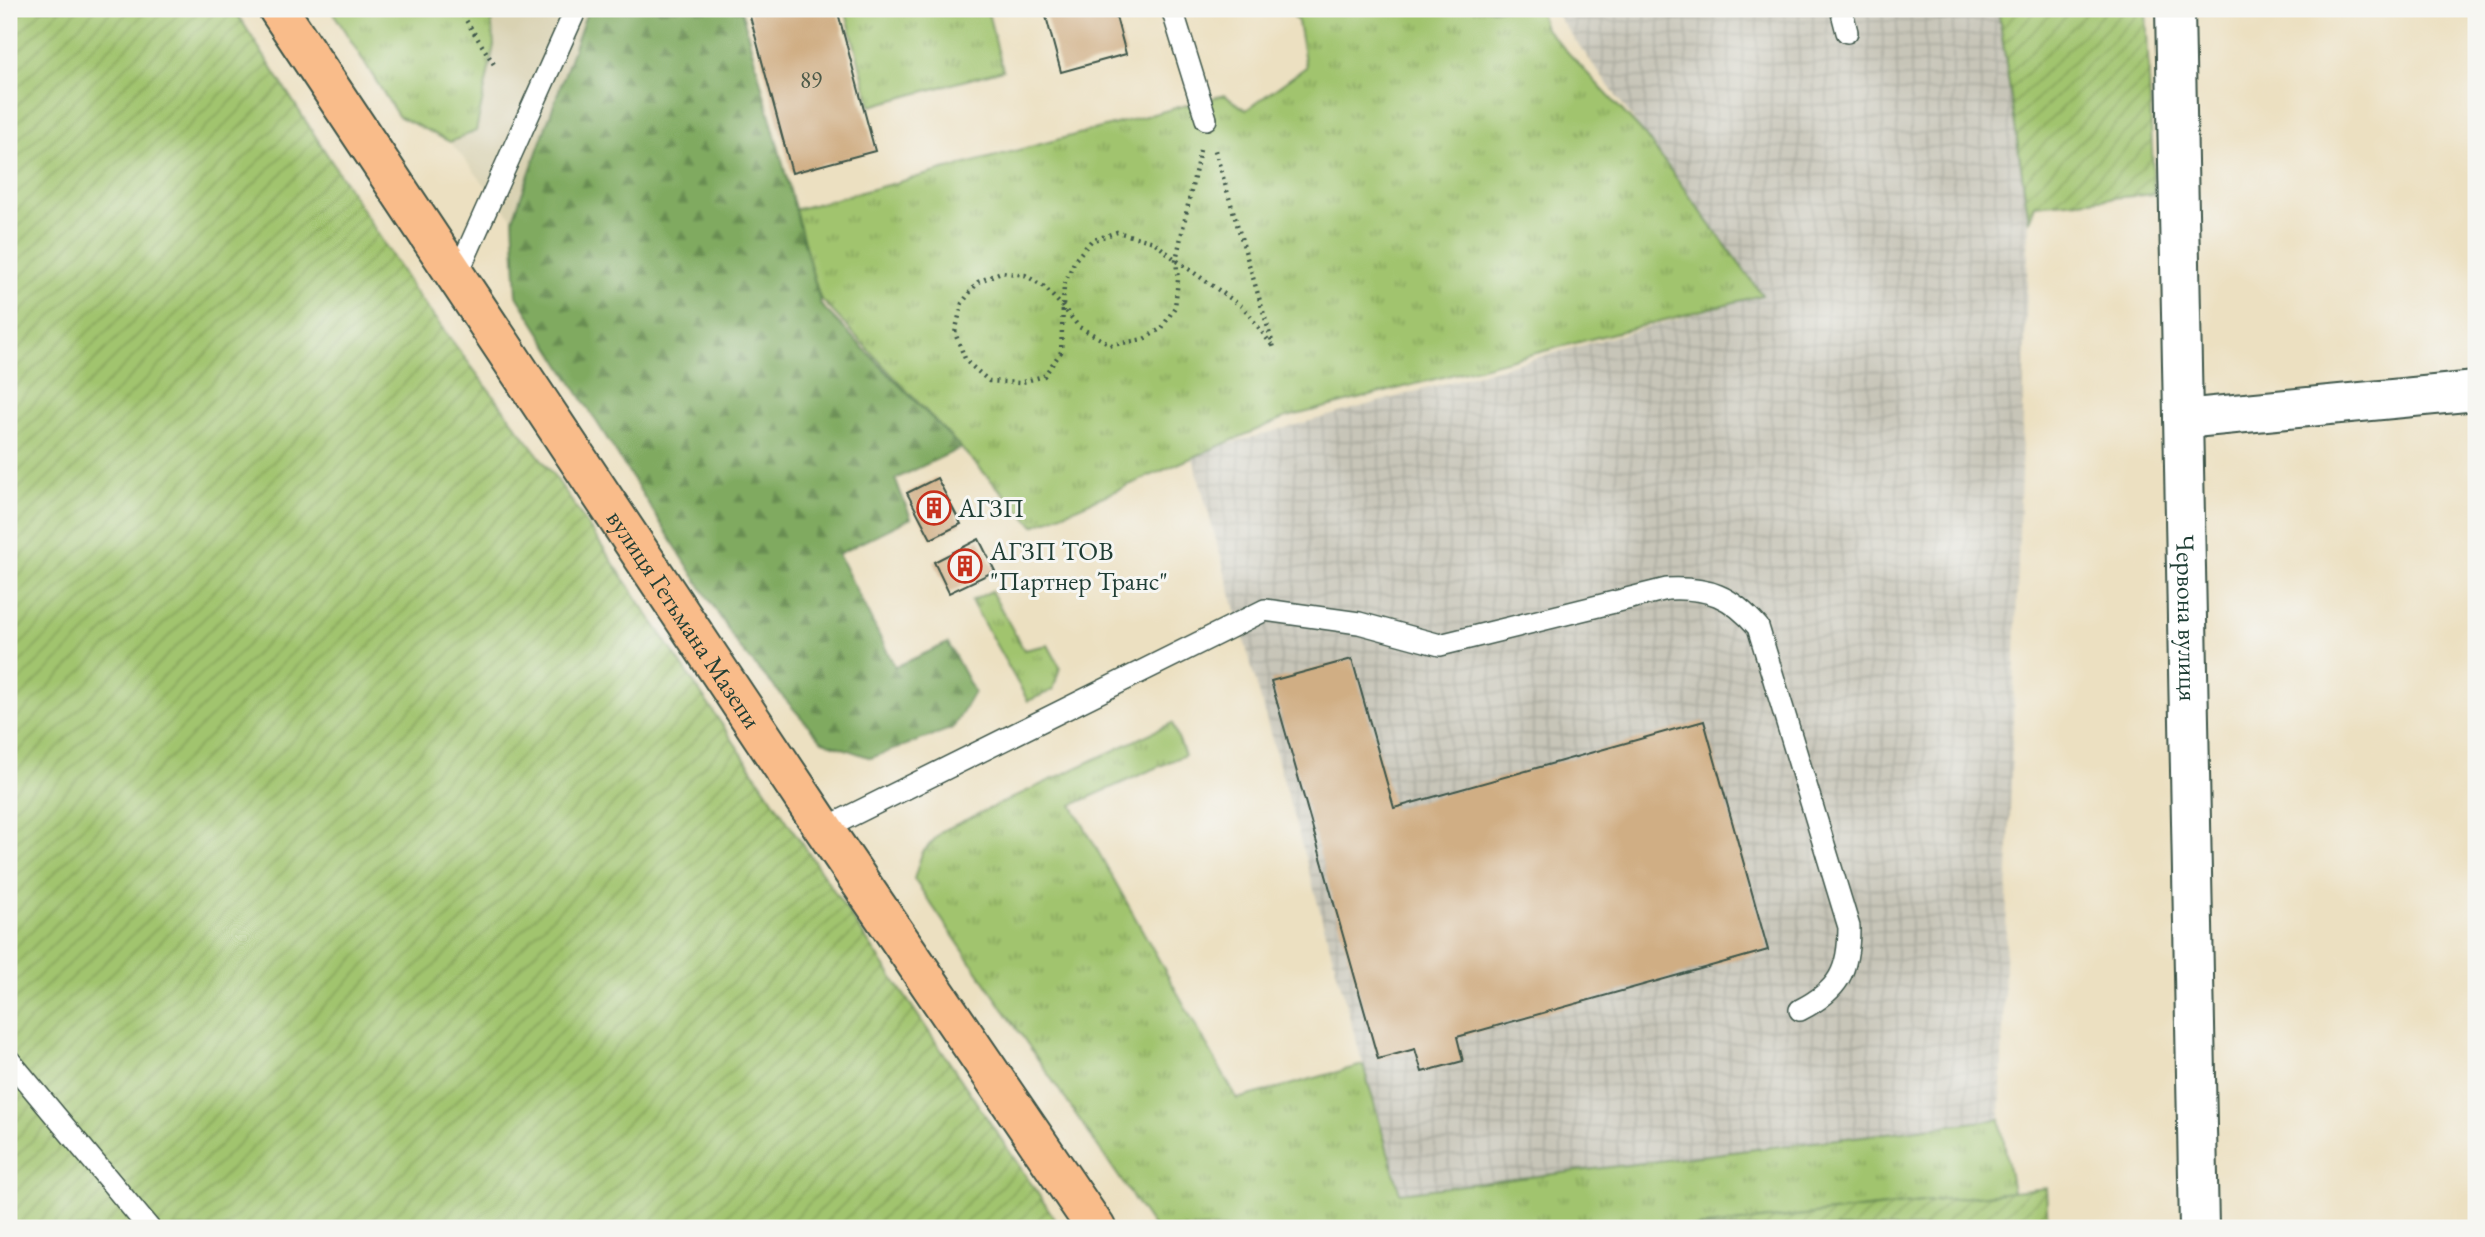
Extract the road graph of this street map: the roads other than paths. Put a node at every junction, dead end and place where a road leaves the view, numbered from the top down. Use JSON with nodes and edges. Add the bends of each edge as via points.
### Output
{"nodes":[{"id":1,"x":278,"y":9,"type":"edge"},
{"id":2,"x":576,"y":9,"type":"edge"},
{"id":3,"x":1172,"y":9,"type":"edge"},
{"id":4,"x":1841,"y":9,"type":"edge"},
{"id":5,"x":2175,"y":9,"type":"edge"},
{"id":6,"x":1847,"y":32,"type":"dead end"},
{"id":7,"x":1206,"y":120,"type":"road end"},
{"id":8,"x":456,"y":277,"type":"junction"},
{"id":9,"x":2476,"y":391,"type":"edge"},
{"id":10,"x":2183,"y":419,"type":"junction"},
{"id":11,"x":824,"y":829,"type":"junction"},
{"id":12,"x":1800,"y":1010,"type":"dead end"},
{"id":13,"x":9,"y":1060,"type":"edge"},
{"id":14,"x":149,"y":1228,"type":"edge"},
{"id":15,"x":1096,"y":1228,"type":"edge"},
{"id":16,"x":2199,"y":1228,"type":"edge"}],
"edges":[{"from":1,"to":8,"type":"highway","name":"вулиця Гетьмана Мазепи"},
{"from":2,"to":8,"type":"lane"},
{"from":3,"to":7,"type":"lane"},
{"from":4,"to":6,"type":"lane"},
{"from":5,"to":10,"type":"street","name":"Червона вулиця"},
{"from":8,"to":11,"type":"highway","name":"вулиця Гетьмана Мазепи"},
{"from":9,"to":10,"type":"street"},
{"from":10,"to":16,"type":"street","name":"Червона вулиця"},
{"from":11,"to":12,"type":"lane","via":[[1265,610],[1359,623],[1440,645],[1667,589],[1708,591],[1736,605],[1758,627],[1849,927],[1849,954],[1840,978],[1823,998]]},
{"from":11,"to":15,"type":"highway","name":"вулиця Гетьмана Мазепи"},
{"from":13,"to":14,"type":"lane"}]}
